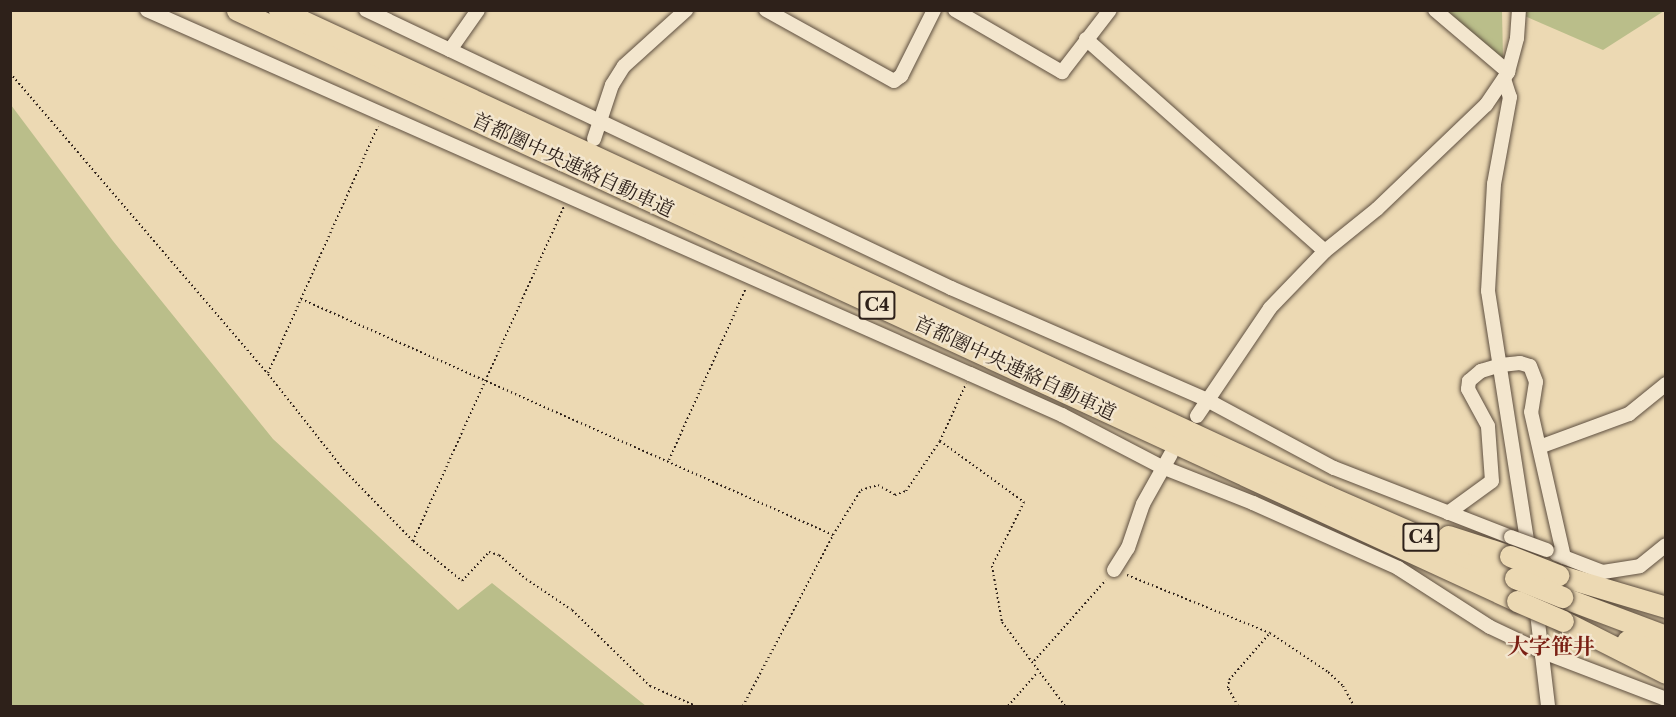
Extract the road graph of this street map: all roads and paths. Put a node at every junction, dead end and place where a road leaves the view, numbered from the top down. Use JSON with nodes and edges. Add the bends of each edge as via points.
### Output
{"nodes":[{"id":1,"x":147,"y":10,"type":"edge"},
{"id":2,"x":237,"y":10,"type":"edge"},
{"id":3,"x":279,"y":10,"type":"edge"},
{"id":4,"x":366,"y":10,"type":"edge"},
{"id":5,"x":478,"y":10,"type":"edge"},
{"id":6,"x":686,"y":10,"type":"edge"},
{"id":7,"x":766,"y":10,"type":"edge"},
{"id":8,"x":934,"y":10,"type":"edge"},
{"id":9,"x":956,"y":10,"type":"edge"},
{"id":10,"x":1110,"y":10,"type":"edge"},
{"id":11,"x":1435,"y":10,"type":"edge"},
{"id":12,"x":1519,"y":10,"type":"edge"},
{"id":13,"x":1086,"y":39,"type":"junction"},
{"id":14,"x":450,"y":50,"type":"junction"},
{"id":15,"x":10,"y":73,"type":"edge"},
{"id":16,"x":1506,"y":76,"type":"junction"},
{"id":17,"x":382,"y":115,"type":"junction"},
{"id":18,"x":599,"y":121,"type":"junction"},
{"id":19,"x":594,"y":139,"type":"dead end"},
{"id":20,"x":569,"y":196,"type":"junction"},
{"id":21,"x":1325,"y":251,"type":"junction"},
{"id":22,"x":751,"y":277,"type":"junction"},
{"id":23,"x":301,"y":299,"type":"junction"},
{"id":24,"x":1501,"y":365,"type":"junction"},
{"id":25,"x":268,"y":374,"type":"junction"},
{"id":26,"x":970,"y":374,"type":"junction"},
{"id":27,"x":487,"y":381,"type":"junction"},
{"id":28,"x":1665,"y":384,"type":"edge"},
{"id":29,"x":1208,"y":400,"type":"junction"},
{"id":30,"x":1197,"y":416,"type":"dead end"},
{"id":31,"x":940,"y":441,"type":"junction"},
{"id":32,"x":1542,"y":446,"type":"junction"},
{"id":33,"x":1171,"y":454,"type":"dead end"},
{"id":34,"x":669,"y":460,"type":"junction"},
{"id":35,"x":1161,"y":467,"type":"junction"},
{"id":36,"x":1328,"y":496,"type":"junction"},
{"id":37,"x":1448,"y":513,"type":"junction"},
{"id":38,"x":832,"y":535,"type":"junction"},
{"id":39,"x":413,"y":541,"type":"junction"},
{"id":40,"x":1665,"y":545,"type":"edge"},
{"id":41,"x":1510,"y":547,"type":"junction"},
{"id":42,"x":1561,"y":566,"type":"junction"},
{"id":43,"x":1114,"y":570,"type":"junction"},
{"id":44,"x":1665,"y":607,"type":"edge"},
{"id":45,"x":1563,"y":621,"type":"junction"},
{"id":46,"x":1270,"y":633,"type":"junction"},
{"id":47,"x":1665,"y":636,"type":"edge"},
{"id":48,"x":1543,"y":652,"type":"junction"},
{"id":49,"x":1665,"y":656,"type":"edge"},
{"id":50,"x":1034,"y":661,"type":"junction"},
{"id":51,"x":1037,"y":673,"type":"junction"},
{"id":52,"x":1665,"y":673,"type":"edge"},
{"id":53,"x":1665,"y":699,"type":"edge"},
{"id":54,"x":696,"y":706,"type":"edge"},
{"id":55,"x":743,"y":706,"type":"edge"},
{"id":56,"x":1008,"y":706,"type":"edge"},
{"id":57,"x":1065,"y":706,"type":"edge"},
{"id":58,"x":1238,"y":706,"type":"edge"},
{"id":59,"x":1354,"y":706,"type":"edge"},
{"id":60,"x":1548,"y":706,"type":"edge"}],
"edges":[{"from":1,"to":17,"type":"street"},
{"from":2,"to":45,"type":"highway","name":"首都圏中央連絡自動車道","number":"C4","bridge":true},
{"from":3,"to":36,"type":"highway","name":"首都圏中央連絡自動車道","number":"C4"},
{"from":4,"to":14,"type":"street"},
{"from":5,"to":14,"type":"street"},
{"from":6,"to":18,"type":"street","via":[[624,66],[612,85]]},
{"from":7,"to":8,"type":"street","via":[[894,81],[901,76]]},
{"from":9,"to":13,"type":"street","via":[[1062,72]]},
{"from":10,"to":13,"type":"street"},
{"from":11,"to":16,"type":"street"},
{"from":12,"to":16,"type":"street","via":[[1517,38]]},
{"from":13,"to":21,"type":"street"},
{"from":14,"to":18,"type":"street"},
{"from":15,"to":25,"type":"path"},
{"from":16,"to":21,"type":"street","via":[[1486,105],[1377,209]]},
{"from":16,"to":24,"type":"street","via":[[1510,97],[1492,205],[1488,291]]},
{"from":17,"to":20,"type":"street"},
{"from":17,"to":23,"type":"path"},
{"from":18,"to":19,"type":"street"},
{"from":18,"to":29,"type":"street","via":[[940,283]]},
{"from":20,"to":22,"type":"street"},
{"from":20,"to":27,"type":"path"},
{"from":21,"to":29,"type":"street","via":[[1270,308]]},
{"from":22,"to":26,"type":"street"},
{"from":22,"to":34,"type":"path"},
{"from":23,"to":25,"type":"path"},
{"from":23,"to":27,"type":"path"},
{"from":24,"to":32,"type":"street","via":[[1520,363],[1535,374],[1531,412]]},
{"from":24,"to":37,"type":"street","via":[[1481,371],[1469,381],[1468,389],[1488,426],[1492,481]]},
{"from":24,"to":48,"type":"street"},
{"from":25,"to":39,"type":"path","via":[[343,469]]},
{"from":26,"to":31,"type":"path"},
{"from":26,"to":35,"type":"street"},
{"from":27,"to":34,"type":"path"},
{"from":27,"to":39,"type":"path"},
{"from":28,"to":32,"type":"street","via":[[1629,414]]},
{"from":29,"to":30,"type":"street"},
{"from":29,"to":37,"type":"street","via":[[1304,454]]},
{"from":31,"to":38,"type":"path","via":[[900,495],[878,486],[861,490]]},
{"from":31,"to":50,"type":"path","via":[[1024,502],[992,566],[1007,632]]},
{"from":32,"to":42,"type":"street"},
{"from":33,"to":35,"type":"street"},
{"from":34,"to":38,"type":"path"},
{"from":35,"to":43,"type":"street"},
{"from":35,"to":48,"type":"street","via":[[1398,568],[1490,627]]},
{"from":36,"to":41,"type":"highway"},
{"from":36,"to":47,"type":"highway","name":"首都圏中央連絡自動車道","number":"C4","bridge":true,"via":[[1515,578]]},
{"from":37,"to":41,"type":"street"},
{"from":38,"to":55,"type":"path"},
{"from":39,"to":54,"type":"path","via":[[462,581],[489,552],[499,555],[572,610],[650,686]]},
{"from":40,"to":42,"type":"street","via":[[1640,566],[1626,570],[1603,572]]},
{"from":41,"to":42,"type":"highway","bridge":true},
{"from":41,"to":42,"type":"street","bridge":true,"via":[[1546,550]]},
{"from":42,"to":44,"type":"highway"},
{"from":43,"to":46,"type":"path"},
{"from":43,"to":50,"type":"path"},
{"from":45,"to":49,"type":"highway","name":"首都圏中央連絡自動車道","number":"C4"},
{"from":45,"to":52,"type":"highway"},
{"from":46,"to":58,"type":"path","via":[[1229,680],[1228,688]]},
{"from":46,"to":59,"type":"path","via":[[1328,672],[1343,686]]},
{"from":48,"to":53,"type":"street"},
{"from":48,"to":60,"type":"street"},
{"from":50,"to":51,"type":"path"},
{"from":51,"to":56,"type":"path"},
{"from":51,"to":57,"type":"path"}]}
